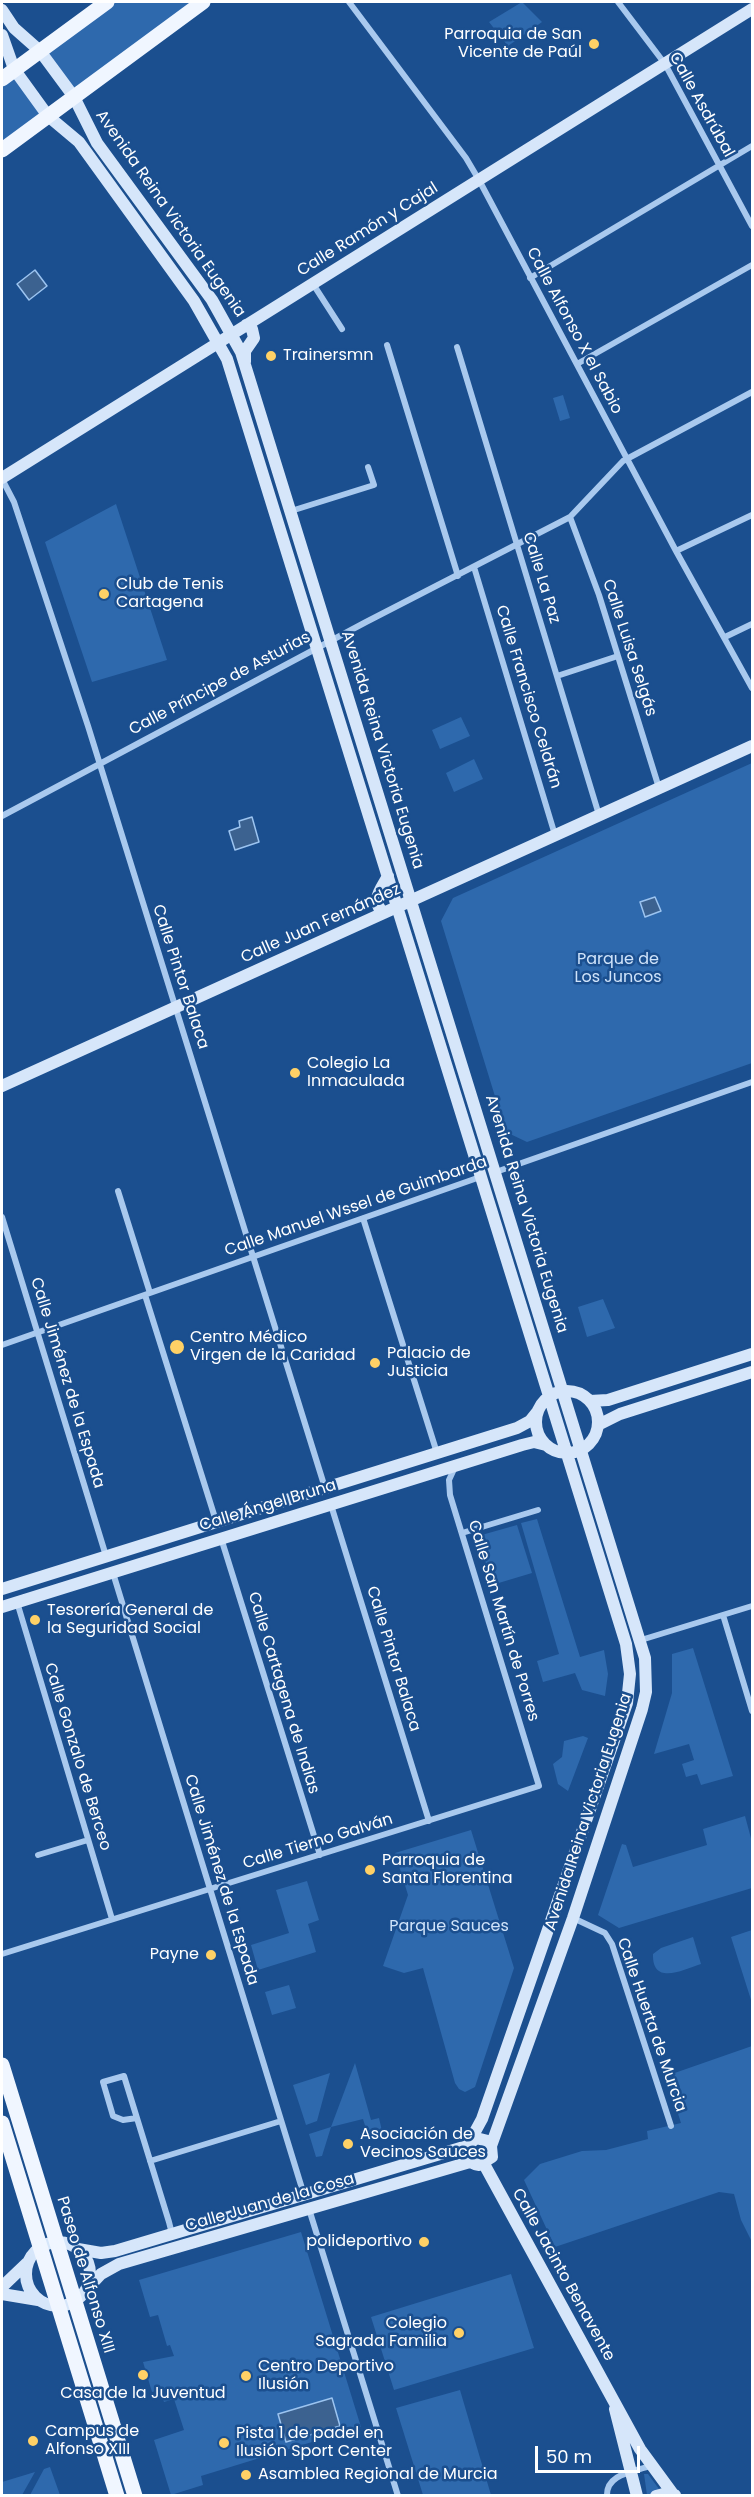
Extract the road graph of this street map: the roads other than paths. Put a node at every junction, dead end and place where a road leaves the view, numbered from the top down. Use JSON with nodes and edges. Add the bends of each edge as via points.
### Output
{"nodes":[{"id":1,"x":107,"y":2,"type":"edge"},
{"id":2,"x":203,"y":2,"type":"edge"},
{"id":3,"x":349,"y":2,"type":"edge"},
{"id":4,"x":618,"y":2,"type":"edge"},
{"id":5,"x":753,"y":9,"type":"edge"},
{"id":6,"x":2,"y":10,"type":"edge"},
{"id":7,"x":2,"y":34,"type":"edge"},
{"id":8,"x":40,"y":51,"type":"junction"},
{"id":9,"x":665,"y":64,"type":"junction"},
{"id":10,"x":14,"y":69,"type":"junction"},
{"id":11,"x":2,"y":79,"type":"edge"},
{"id":12,"x":74,"y":97,"type":"junction"},
{"id":13,"x":48,"y":116,"type":"junction"},
{"id":14,"x":753,"y":146,"type":"edge"},
{"id":15,"x":2,"y":150,"type":"edge"},
{"id":16,"x":720,"y":165,"type":"junction"},
{"id":17,"x":479,"y":180,"type":"junction"},
{"id":18,"x":753,"y":226,"type":"edge"},
{"id":19,"x":753,"y":265,"type":"edge"},
{"id":20,"x":530,"y":278,"type":"junction"},
{"id":21,"x":313,"y":284,"type":"junction"},
{"id":22,"x":246,"y":325,"type":"junction"},
{"id":23,"x":342,"y":329,"type":"dead end"},
{"id":24,"x":233,"y":334,"type":"junction"},
{"id":25,"x":220,"y":342,"type":"junction"},
{"id":26,"x":387,"y":345,"type":"dead end"},
{"id":27,"x":457,"y":347,"type":"dead end"},
{"id":28,"x":245,"y":363,"type":"junction"},
{"id":29,"x":577,"y":364,"type":"junction"},
{"id":30,"x":753,"y":392,"type":"edge"},
{"id":31,"x":628,"y":459,"type":"junction"},
{"id":32,"x":368,"y":467,"type":"dead end"},
{"id":33,"x":2,"y":478,"type":"edge"},
{"id":34,"x":291,"y":511,"type":"junction"},
{"id":35,"x":753,"y":515,"type":"edge"},
{"id":36,"x":570,"y":518,"type":"junction"},
{"id":37,"x":517,"y":544,"type":"junction"},
{"id":38,"x":676,"y":551,"type":"junction"},
{"id":39,"x":474,"y":567,"type":"junction"},
{"id":40,"x":458,"y":576,"type":"junction"},
{"id":41,"x":753,"y":624,"type":"edge"},
{"id":42,"x":725,"y":637,"type":"junction"},
{"id":43,"x":331,"y":640,"type":"junction"},
{"id":44,"x":318,"y":648,"type":"junction"},
{"id":45,"x":618,"y":656,"type":"junction"},
{"id":46,"x":557,"y":675,"type":"junction"},
{"id":47,"x":753,"y":688,"type":"edge"},
{"id":48,"x":753,"y":746,"type":"edge"},
{"id":49,"x":99,"y":763,"type":"junction"},
{"id":50,"x":659,"y":788,"type":"junction"},
{"id":51,"x":2,"y":816,"type":"edge"},
{"id":52,"x":599,"y":816,"type":"junction"},
{"id":53,"x":555,"y":836,"type":"junction"},
{"id":54,"x":388,"y":876,"type":"junction"},
{"id":55,"x":412,"y":900,"type":"junction"},
{"id":56,"x":398,"y":907,"type":"junction"},
{"id":57,"x":384,"y":913,"type":"junction"},
{"id":58,"x":176,"y":1007,"type":"junction"},
{"id":59,"x":753,"y":1082,"type":"edge"},
{"id":60,"x":2,"y":1086,"type":"edge"},
{"id":61,"x":496,"y":1172,"type":"junction"},
{"id":62,"x":481,"y":1177,"type":"junction"},
{"id":63,"x":118,"y":1191,"type":"dead end"},
{"id":64,"x":2,"y":1217,"type":"edge"},
{"id":65,"x":363,"y":1218,"type":"junction"},
{"id":66,"x":253,"y":1257,"type":"junction"},
{"id":67,"x":147,"y":1294,"type":"junction"},
{"id":68,"x":37,"y":1332,"type":"junction"},
{"id":69,"x":2,"y":1345,"type":"edge"},
{"id":70,"x":753,"y":1354,"type":"edge"},
{"id":71,"x":753,"y":1372,"type":"edge"},
{"id":72,"x":564,"y":1391,"type":"junction"},
{"id":73,"x":549,"y":1397,"type":"junction"},
{"id":74,"x":590,"y":1401,"type":"junction"},
{"id":75,"x":538,"y":1411,"type":"junction"},
{"id":76,"x":598,"y":1425,"type":"junction"},
{"id":77,"x":546,"y":1445,"type":"junction"},
{"id":78,"x":582,"y":1450,"type":"junction"},
{"id":79,"x":437,"y":1453,"type":"junction"},
{"id":80,"x":566,"y":1454,"type":"junction"},
{"id":81,"x":456,"y":1465,"type":"junction"},
{"id":82,"x":325,"y":1488,"type":"junction"},
{"id":83,"x":331,"y":1504,"type":"junction"},
{"id":84,"x":538,"y":1510,"type":"dead end"},
{"id":85,"x":216,"y":1521,"type":"junction"},
{"id":86,"x":462,"y":1533,"type":"junction"},
{"id":87,"x":221,"y":1538,"type":"junction"},
{"id":88,"x":106,"y":1556,"type":"junction"},
{"id":89,"x":113,"y":1572,"type":"junction"},
{"id":90,"x":2,"y":1589,"type":"edge"},
{"id":91,"x":16,"y":1602,"type":"junction"},
{"id":92,"x":753,"y":1606,"type":"edge"},
{"id":93,"x":2,"y":1607,"type":"edge"},
{"id":94,"x":723,"y":1615,"type":"junction"},
{"id":95,"x":641,"y":1640,"type":"junction"},
{"id":96,"x":753,"y":1711,"type":"edge"},
{"id":97,"x":539,"y":1786,"type":"joint"},
{"id":98,"x":429,"y":1821,"type":"junction"},
{"id":99,"x":88,"y":1840,"type":"junction"},
{"id":100,"x":38,"y":1855,"type":"dead end"},
{"id":101,"x":320,"y":1855,"type":"junction"},
{"id":102,"x":209,"y":1889,"type":"junction"},
{"id":103,"x":112,"y":1918,"type":"junction"},
{"id":104,"x":573,"y":1918,"type":"junction"},
{"id":105,"x":2,"y":1954,"type":"edge"},
{"id":106,"x":2,"y":2065,"type":"edge"},
{"id":107,"x":137,"y":2118,"type":"junction"},
{"id":108,"x":482,"y":2119,"type":"junction"},
{"id":109,"x":281,"y":2121,"type":"junction"},
{"id":110,"x":2,"y":2123,"type":"edge"},
{"id":111,"x":671,"y":2126,"type":"dead end"},
{"id":112,"x":469,"y":2143,"type":"junction"},
{"id":113,"x":491,"y":2146,"type":"junction"},
{"id":114,"x":446,"y":2154,"type":"junction"},
{"id":115,"x":150,"y":2161,"type":"junction"},
{"id":116,"x":470,"y":2162,"type":"junction"},
{"id":117,"x":484,"y":2164,"type":"junction"},
{"id":118,"x":304,"y":2195,"type":"junction"},
{"id":119,"x":309,"y":2209,"type":"junction"},
{"id":120,"x":172,"y":2234,"type":"junction"},
{"id":121,"x":56,"y":2242,"type":"junction"},
{"id":122,"x":78,"y":2249,"type":"junction"},
{"id":123,"x":36,"y":2252,"type":"junction"},
{"id":124,"x":2,"y":2287,"type":"edge"},
{"id":125,"x":86,"y":2290,"type":"junction"},
{"id":126,"x":2,"y":2294,"type":"edge"},
{"id":127,"x":75,"y":2301,"type":"junction"},
{"id":128,"x":52,"y":2305,"type":"junction"},
{"id":129,"x":614,"y":2402,"type":"junction"},
{"id":130,"x":650,"y":2466,"type":"junction"},
{"id":131,"x":631,"y":2472,"type":"junction"},
{"id":132,"x":675,"y":2495,"type":"edge"},
{"id":133,"x":117,"y":2496,"type":"edge"},
{"id":134,"x":135,"y":2496,"type":"edge"},
{"id":135,"x":398,"y":2496,"type":"edge"},
{"id":136,"x":607,"y":2496,"type":"edge"},
{"id":137,"x":637,"y":2496,"type":"edge"},
{"id":138,"x":656,"y":2496,"type":"edge"}],
"edges":[{"from":1,"to":8,"type":"main road"},
{"from":2,"to":12,"type":"main road"},
{"from":3,"to":17,"type":"street","name":"Calle Alfonso X el Sabio"},
{"from":4,"to":9,"type":"street","name":"Calle Asdrúbal"},
{"from":5,"to":9,"type":"main road","name":"Calle Ramón y Cajal"},
{"from":6,"to":8,"type":"main road","name":"Avenida Reina Victoria Eugenia","via":[[14,28]]},
{"from":7,"to":10,"type":"main road","name":"Avenida Reina Victoria Eugenia"},
{"from":8,"to":10,"type":"main road"},
{"from":8,"to":12,"type":"main road","name":"Avenida Reina Victoria Eugenia"},
{"from":9,"to":16,"type":"street","name":"Calle Asdrúbal"},
{"from":9,"to":17,"type":"main road","name":"Calle Ramón y Cajal"},
{"from":10,"to":11,"type":"main road"},
{"from":10,"to":13,"type":"main road","name":"Avenida Reina Victoria Eugenia"},
{"from":12,"to":13,"type":"main road"},
{"from":12,"to":24,"type":"main road","name":"Avenida Reina Victoria Eugenia","via":[[97,143]]},
{"from":13,"to":15,"type":"main road"},
{"from":13,"to":25,"type":"main road","name":"Avenida Reina Victoria Eugenia","via":[[79,142]]},
{"from":14,"to":16,"type":"street"},
{"from":16,"to":18,"type":"street","name":"Calle Asdrúbal"},
{"from":16,"to":20,"type":"street"},
{"from":17,"to":20,"type":"street","name":"Calle Alfonso X el Sabio"},
{"from":17,"to":21,"type":"main road","name":"Calle Ramón y Cajal"},
{"from":19,"to":29,"type":"street"},
{"from":20,"to":29,"type":"street","name":"Calle Alfonso X el Sabio"},
{"from":21,"to":22,"type":"main road","name":"Calle Ramón y Cajal"},
{"from":21,"to":23,"type":"street"},
{"from":22,"to":24,"type":"main road","name":"Calle Ramón y Cajal"},
{"from":22,"to":28,"type":"main road","via":[[252,329],[254,338],[245,351]]},
{"from":24,"to":25,"type":"main road","name":"Calle Ramón y Cajal"},
{"from":24,"to":28,"type":"main road","name":"Avenida Reina Victoria Eugenia"},
{"from":25,"to":33,"type":"main road","name":"Calle Ramón y Cajal"},
{"from":25,"to":44,"type":"main road","name":"Avenida Reina Victoria Eugenia"},
{"from":26,"to":40,"type":"street"},
{"from":27,"to":37,"type":"street","name":"Calle La Paz"},
{"from":28,"to":34,"type":"main road","name":"Avenida Reina Victoria Eugenia"},
{"from":29,"to":31,"type":"street","name":"Calle Alfonso X el Sabio"},
{"from":30,"to":31,"type":"street","name":"Calle Príncipe de Asturias"},
{"from":31,"to":36,"type":"street","name":"Calle Príncipe de Asturias"},
{"from":31,"to":38,"type":"street","name":"Calle Alfonso X el Sabio"},
{"from":32,"to":34,"type":"street","via":[[374,485]]},
{"from":33,"to":49,"type":"street","name":"Calle Pintor Balaca","via":[[15,502]]},
{"from":34,"to":43,"type":"main road","name":"Avenida Reina Victoria Eugenia"},
{"from":35,"to":38,"type":"street"},
{"from":36,"to":37,"type":"street","name":"Calle Príncipe de Asturias"},
{"from":36,"to":45,"type":"street","name":"Calle Luisa Selgás"},
{"from":37,"to":39,"type":"street","name":"Calle Príncipe de Asturias"},
{"from":37,"to":46,"type":"street","name":"Calle La Paz"},
{"from":38,"to":42,"type":"street","name":"Calle Alfonso X el Sabio"},
{"from":39,"to":40,"type":"street","name":"Calle Príncipe de Asturias"},
{"from":39,"to":53,"type":"street","name":"Calle Francisco Celdrán"},
{"from":40,"to":43,"type":"street","name":"Calle Príncipe de Asturias"},
{"from":41,"to":42,"type":"street"},
{"from":42,"to":47,"type":"street","name":"Calle Alfonso X el Sabio"},
{"from":43,"to":44,"type":"street","name":"Calle Príncipe de Asturias"},
{"from":43,"to":55,"type":"main road","name":"Avenida Reina Victoria Eugenia"},
{"from":44,"to":49,"type":"street","name":"Calle Príncipe de Asturias"},
{"from":44,"to":54,"type":"main road","name":"Avenida Reina Victoria Eugenia"},
{"from":45,"to":46,"type":"street"},
{"from":45,"to":50,"type":"street","name":"Calle Luisa Selgás"},
{"from":46,"to":52,"type":"street","name":"Calle La Paz"},
{"from":48,"to":50,"type":"main road","name":"Calle Juan Fernández"},
{"from":49,"to":51,"type":"street","name":"Calle Príncipe de Asturias"},
{"from":49,"to":58,"type":"street","name":"Calle Pintor Balaca"},
{"from":50,"to":52,"type":"main road","name":"Calle Juan Fernández"},
{"from":52,"to":53,"type":"main road","name":"Calle Juan Fernández"},
{"from":53,"to":55,"type":"main road","name":"Calle Juan Fernández"},
{"from":54,"to":56,"type":"main road","name":"Avenida Reina Victoria Eugenia"},
{"from":54,"to":57,"type":"main road","via":[[377,896],[378,908]]},
{"from":55,"to":56,"type":"main road","name":"Calle Juan Fernández"},
{"from":55,"to":61,"type":"main road","name":"Avenida Reina Victoria Eugenia"},
{"from":56,"to":57,"type":"main road","name":"Calle Juan Fernández"},
{"from":56,"to":62,"type":"main road","name":"Avenida Reina Victoria Eugenia"},
{"from":57,"to":58,"type":"main road","name":"Calle Juan Fernández"},
{"from":58,"to":60,"type":"main road","name":"Calle Juan Fernández"},
{"from":58,"to":66,"type":"street","name":"Calle Pintor Balaca"},
{"from":59,"to":61,"type":"street","name":"Calle Manuel Wssel de Guimbarda"},
{"from":61,"to":62,"type":"street","name":"Calle Manuel Wssel de Guimbarda"},
{"from":61,"to":72,"type":"main road","name":"Avenida Reina Victoria Eugenia"},
{"from":62,"to":65,"type":"street","name":"Calle Manuel Wssel de Guimbarda"},
{"from":62,"to":73,"type":"main road","name":"Avenida Reina Victoria Eugenia"},
{"from":63,"to":67,"type":"street"},
{"from":64,"to":68,"type":"street","name":"Calle Jiménez de la Espada"},
{"from":65,"to":66,"type":"street","name":"Calle Manuel Wssel de Guimbarda"},
{"from":65,"to":79,"type":"street"},
{"from":66,"to":67,"type":"street","name":"Calle Manuel Wssel de Guimbarda"},
{"from":66,"to":82,"type":"street","name":"Calle Pintor Balaca"},
{"from":67,"to":68,"type":"street","name":"Calle Manuel Wssel de Guimbarda"},
{"from":67,"to":85,"type":"street"},
{"from":68,"to":69,"type":"street","name":"Calle Manuel Wssel de Guimbarda"},
{"from":68,"to":88,"type":"street","name":"Calle Jiménez de la Espada"},
{"from":70,"to":74,"type":"main road","via":[[608,1400]]},
{"from":71,"to":76,"type":"main road","via":[[620,1414]]},
{"from":72,"to":73,"type":"main road"},
{"from":72,"to":74,"type":"main road","via":[[576,1392]]},
{"from":72,"to":78,"type":"main road","name":"Avenida Reina Victoria Eugenia"},
{"from":73,"to":75,"type":"main road"},
{"from":73,"to":80,"type":"main road","name":"Avenida Reina Victoria Eugenia"},
{"from":74,"to":76,"type":"main road","via":[[597,1412]]},
{"from":75,"to":77,"type":"main road","via":[[537,1429]]},
{"from":75,"to":79,"type":"main road","name":"Calle Ángel Bruna","via":[[517,1428]]},
{"from":76,"to":78,"type":"main road","via":[[593,1440]]},
{"from":77,"to":80,"type":"main road"},
{"from":77,"to":81,"type":"main road","name":"Calle Ángel Bruna","via":[[522,1444]]},
{"from":78,"to":80,"type":"main road"},
{"from":78,"to":95,"type":"main road","name":"Avenida Reina Victoria Eugenia"},
{"from":79,"to":82,"type":"main road","name":"Calle Ángel Bruna"},
{"from":80,"to":108,"type":"main road","name":"Avenida Reina Victoria Eugenia","via":[[626,1644],[629,1688]]},
{"from":81,"to":83,"type":"main road","name":"Calle Ángel Bruna"},
{"from":81,"to":86,"type":"street","name":"Calle San Martín de Porres","via":[[449,1487]]},
{"from":82,"to":85,"type":"main road","name":"Calle Ángel Bruna"},
{"from":83,"to":87,"type":"main road","name":"Calle Ángel Bruna"},
{"from":83,"to":98,"type":"street","name":"Calle Pintor Balaca"},
{"from":84,"to":86,"type":"street"},
{"from":85,"to":88,"type":"main road","name":"Calle Ángel Bruna"},
{"from":86,"to":97,"type":"street","name":"Calle San Martín de Porres"},
{"from":87,"to":89,"type":"main road","name":"Calle Ángel Bruna"},
{"from":87,"to":101,"type":"street","name":"Calle Cartagena de Indias"},
{"from":88,"to":90,"type":"main road","name":"Calle Ángel Bruna"},
{"from":89,"to":91,"type":"main road","name":"Calle Ángel Bruna"},
{"from":89,"to":102,"type":"street","name":"Calle Jiménez de la Espada"},
{"from":91,"to":93,"type":"main road","name":"Calle Ángel Bruna"},
{"from":91,"to":99,"type":"street","name":"Calle Gonzalo de Berceo"},
{"from":92,"to":94,"type":"street"},
{"from":94,"to":95,"type":"street"},
{"from":94,"to":96,"type":"street"},
{"from":95,"to":104,"type":"main road","name":"Avenida Reina Victoria Eugenia","via":[[646,1675],[642,1709]]},
{"from":97,"to":98,"type":"street","name":"Calle Tierno Galván"},
{"from":98,"to":101,"type":"street","name":"Calle Tierno Galván"},
{"from":99,"to":100,"type":"street"},
{"from":99,"to":103,"type":"street","name":"Calle Gonzalo de Berceo"},
{"from":101,"to":102,"type":"street","name":"Calle Tierno Galván"},
{"from":102,"to":103,"type":"street","name":"Calle Tierno Galván"},
{"from":102,"to":109,"type":"street","name":"Calle Jiménez de la Espada"},
{"from":103,"to":105,"type":"street","name":"Calle Tierno Galván"},
{"from":104,"to":111,"type":"street","name":"Calle Huerta de Murcia","via":[[605,1933],[612,1944]]},
{"from":104,"to":113,"type":"main road","name":"Avenida Reina Victoria Eugenia"},
{"from":106,"to":121,"type":"main road","name":"Paseo de Alfonso XIII"},
{"from":107,"to":107,"type":"street","via":[[124,2076],[103,2082],[113,2116],[123,2120]]},
{"from":107,"to":115,"type":"street"},
{"from":108,"to":112,"type":"main road","name":"Avenida Reina Victoria Eugenia"},
{"from":108,"to":114,"type":"main road"},
{"from":109,"to":115,"type":"street"},
{"from":109,"to":118,"type":"street","name":"Calle Jiménez de la Espada"},
{"from":110,"to":123,"type":"main road","name":"Paseo de Alfonso XIII"},
{"from":112,"to":113,"type":"main road","via":[[482,2138]]},
{"from":112,"to":114,"type":"main road","name":"Calle Juan de la Cosa"},
{"from":112,"to":116,"type":"main road"},
{"from":113,"to":117,"type":"main road","via":[[492,2157]]},
{"from":114,"to":118,"type":"main road","name":"Calle Juan de la Cosa"},
{"from":115,"to":120,"type":"street"},
{"from":116,"to":117,"type":"main road"},
{"from":116,"to":119,"type":"main road","name":"Calle Juan de la Cosa"},
{"from":117,"to":129,"type":"main road","name":"Calle Jacinto Benavente"},
{"from":118,"to":120,"type":"main road","name":"Calle Juan de la Cosa"},
{"from":119,"to":125,"type":"main road","name":"Calle Juan de la Cosa","via":[[119,2264],[101,2274]]},
{"from":119,"to":135,"type":"street"},
{"from":120,"to":122,"type":"main road","name":"Calle Juan de la Cosa","via":[[108,2252]]},
{"from":121,"to":122,"type":"main road","name":"Calle Juan de la Cosa"},
{"from":121,"to":123,"type":"main road"},
{"from":121,"to":127,"type":"main road","name":"Paseo de Alfonso XIII"},
{"from":122,"to":125,"type":"main road","via":[[89,2268]]},
{"from":123,"to":124,"type":"main road","via":[[19,2274]]},
{"from":123,"to":128,"type":"main road","name":"Paseo de Alfonso XIII"},
{"from":123,"to":128,"type":"main road","via":[[27,2269],[28,2286],[34,2295]]},
{"from":125,"to":127,"type":"main road","name":"Calle Juan de la Cosa"},
{"from":126,"to":128,"type":"main road","via":[[22,2295]]},
{"from":127,"to":128,"type":"main road"},
{"from":127,"to":134,"type":"main road","name":"Paseo de Alfonso XIII"},
{"from":128,"to":133,"type":"main road","name":"Paseo de Alfonso XIII"},
{"from":129,"to":130,"type":"main road","name":"Calle Jacinto Benavente"},
{"from":129,"to":131,"type":"main road","name":"Calle Jacinto Benavente"},
{"from":130,"to":131,"type":"street"},
{"from":130,"to":132,"type":"main road","name":"Calle Jacinto Benavente"},
{"from":131,"to":136,"type":"street","via":[[612,2479]]},
{"from":131,"to":137,"type":"main road","name":"Calle Jacinto Benavente"},
{"from":132,"to":138,"type":"main road"}]}
